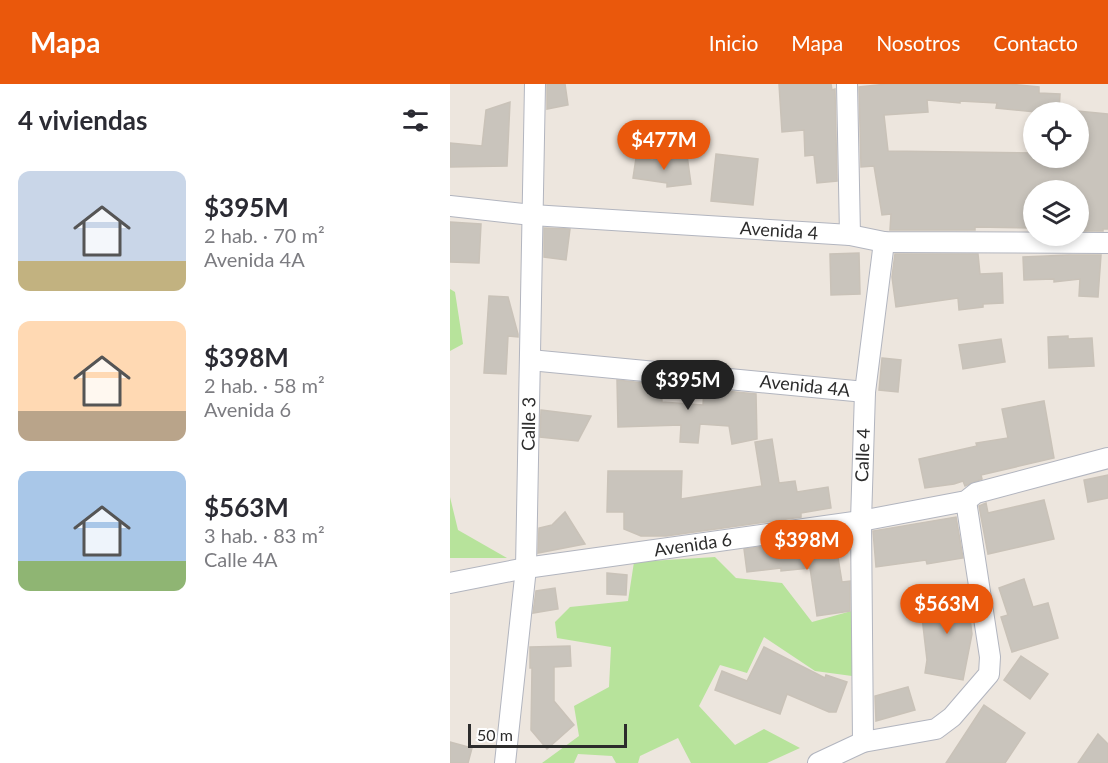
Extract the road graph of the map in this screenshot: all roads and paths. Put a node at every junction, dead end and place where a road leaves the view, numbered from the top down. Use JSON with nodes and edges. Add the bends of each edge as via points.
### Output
{"nodes":[{"id":1,"x":535,"y":84,"type":"edge"},
{"id":2,"x":847,"y":84,"type":"edge"},
{"id":3,"x":450,"y":206,"type":"edge"},
{"id":4,"x":532,"y":215,"type":"junction"},
{"id":5,"x":850,"y":235,"type":"junction"},
{"id":6,"x":884,"y":242,"type":"junction"},
{"id":7,"x":1108,"y":243,"type":"edge"},
{"id":8,"x":530,"y":360,"type":"junction"},
{"id":9,"x":865,"y":392,"type":"junction"},
{"id":10,"x":1108,"y":458,"type":"edge"},
{"id":11,"x":966,"y":501,"type":"junction"},
{"id":12,"x":861,"y":521,"type":"junction"},
{"id":13,"x":526,"y":568,"type":"junction"},
{"id":14,"x":450,"y":583,"type":"edge"},
{"id":15,"x":863,"y":742,"type":"junction"},
{"id":16,"x":505,"y":763,"type":"edge"},
{"id":17,"x":818,"y":763,"type":"edge"}],
"edges":[{"from":1,"to":4,"type":"street","name":"Calle 3"},
{"from":2,"to":5,"type":"street"},
{"from":3,"to":4,"type":"street","name":"Avenida 4"},
{"from":4,"to":5,"type":"street","name":"Avenida 4"},
{"from":4,"to":8,"type":"street","name":"Calle 3"},
{"from":5,"to":6,"type":"street","name":"Avenida 4"},
{"from":6,"to":7,"type":"street","name":"Avenida 4"},
{"from":6,"to":9,"type":"street","name":"Calle 4"},
{"from":8,"to":9,"type":"street","name":"Avenida 4A"},
{"from":8,"to":13,"type":"street","name":"Calle 3"},
{"from":9,"to":12,"type":"street","name":"Calle 4"},
{"from":10,"to":11,"type":"street","name":"Avenida 6","via":[[976,493]]},
{"from":11,"to":12,"type":"street","name":"Avenida 6"},
{"from":11,"to":15,"type":"street","via":[[990,674],[952,717],[936,729]]},
{"from":12,"to":13,"type":"street","name":"Avenida 6"},
{"from":12,"to":15,"type":"street","name":"Calle 4"},
{"from":13,"to":14,"type":"street","name":"Avenida 6"},
{"from":13,"to":16,"type":"street","name":"Calle 3"},
{"from":15,"to":17,"type":"street"}]}
